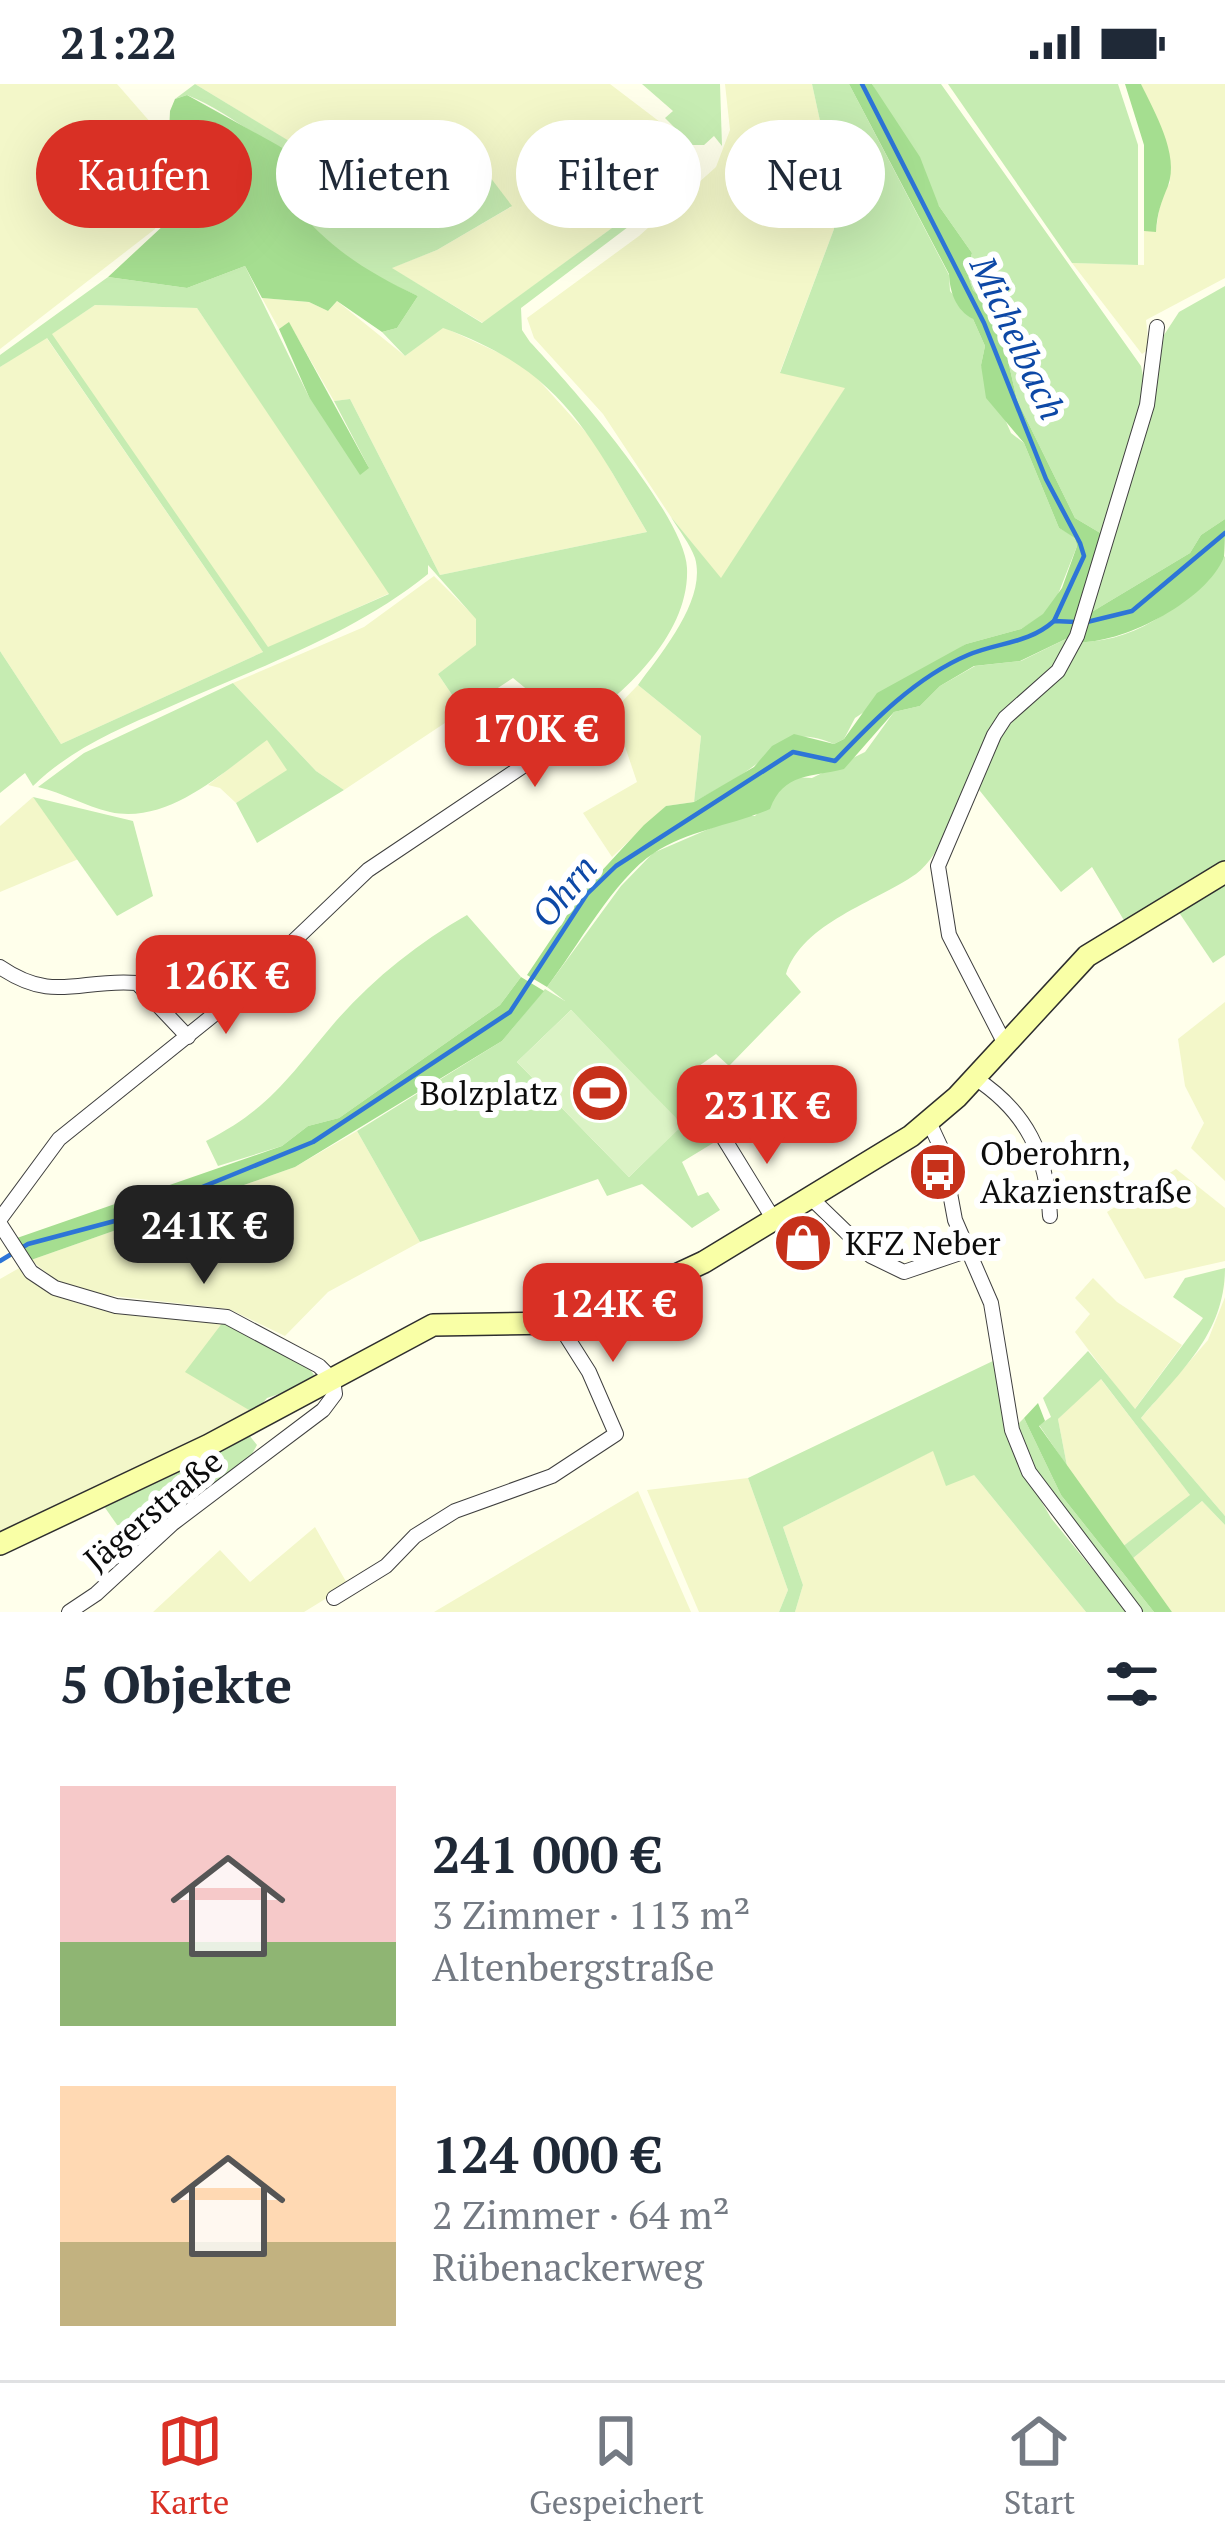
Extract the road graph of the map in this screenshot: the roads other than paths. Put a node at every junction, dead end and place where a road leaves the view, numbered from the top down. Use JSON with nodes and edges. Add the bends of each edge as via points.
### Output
{"nodes":[{"id":1,"x":1157,"y":328,"type":"dead end"},
{"id":2,"x":611,"y":707,"type":"dead end"},
{"id":3,"x":1225,"y":872,"type":"edge"},
{"id":4,"x":0,"y":967,"type":"edge"},
{"id":5,"x":188,"y":1036,"type":"junction"},
{"id":6,"x":1005,"y":1044,"type":"junction"},
{"id":7,"x":975,"y":1078,"type":"junction"},
{"id":8,"x":929,"y":1122,"type":"junction"},
{"id":9,"x":723,"y":1137,"type":"dead end"},
{"id":10,"x":811,"y":1198,"type":"junction"},
{"id":11,"x":1050,"y":1216,"type":"dead end"},
{"id":12,"x":774,"y":1220,"type":"junction"},
{"id":13,"x":0,"y":1221,"type":"edge"},
{"id":14,"x":966,"y":1252,"type":"junction"},
{"id":15,"x":558,"y":1323,"type":"junction"},
{"id":16,"x":333,"y":1380,"type":"junction"},
{"id":17,"x":254,"y":1420,"type":"junction"},
{"id":18,"x":270,"y":1447,"type":"junction"},
{"id":19,"x":0,"y":1544,"type":"edge"},
{"id":20,"x":334,"y":1598,"type":"dead end"},
{"id":21,"x":69,"y":1612,"type":"edge"},
{"id":22,"x":1135,"y":1612,"type":"edge"}],
"edges":[{"from":1,"to":6,"type":"street","via":[[1148,405],[1077,636],[1058,671],[994,736],[938,866],[949,935]]},
{"from":2,"to":5,"type":"street","via":[[368,869]]},
{"from":3,"to":6,"type":"main road","via":[[1087,956]]},
{"from":4,"to":5,"type":"street","via":[[50,990],[136,983]]},
{"from":5,"to":13,"type":"street","via":[[59,1139]]},
{"from":6,"to":7,"type":"main road"},
{"from":7,"to":8,"type":"main road"},
{"from":7,"to":11,"type":"street","via":[[1029,1126],[1048,1174]]},
{"from":8,"to":10,"type":"main road"},
{"from":8,"to":14,"type":"street"},
{"from":9,"to":12,"type":"street"},
{"from":10,"to":12,"type":"main road"},
{"from":10,"to":14,"type":"street","via":[[871,1256],[904,1272]]},
{"from":12,"to":15,"type":"main road","via":[[704,1262]]},
{"from":13,"to":16,"type":"street","via":[[31,1272],[82,1299],[226,1317]]},
{"from":14,"to":22,"type":"street","via":[[992,1304],[1012,1430],[1029,1472]]},
{"from":15,"to":16,"type":"main road","via":[[433,1325]]},
{"from":15,"to":20,"type":"street","via":[[616,1434],[552,1476],[455,1511]]},
{"from":16,"to":17,"type":"main road"},
{"from":16,"to":18,"type":"street","name":"Jägerstraße","via":[[332,1401]]},
{"from":17,"to":18,"type":"street","name":"Jägerstraße"},
{"from":17,"to":19,"type":"main road"},
{"from":18,"to":21,"type":"street","name":"Jägerstraße"}]}
